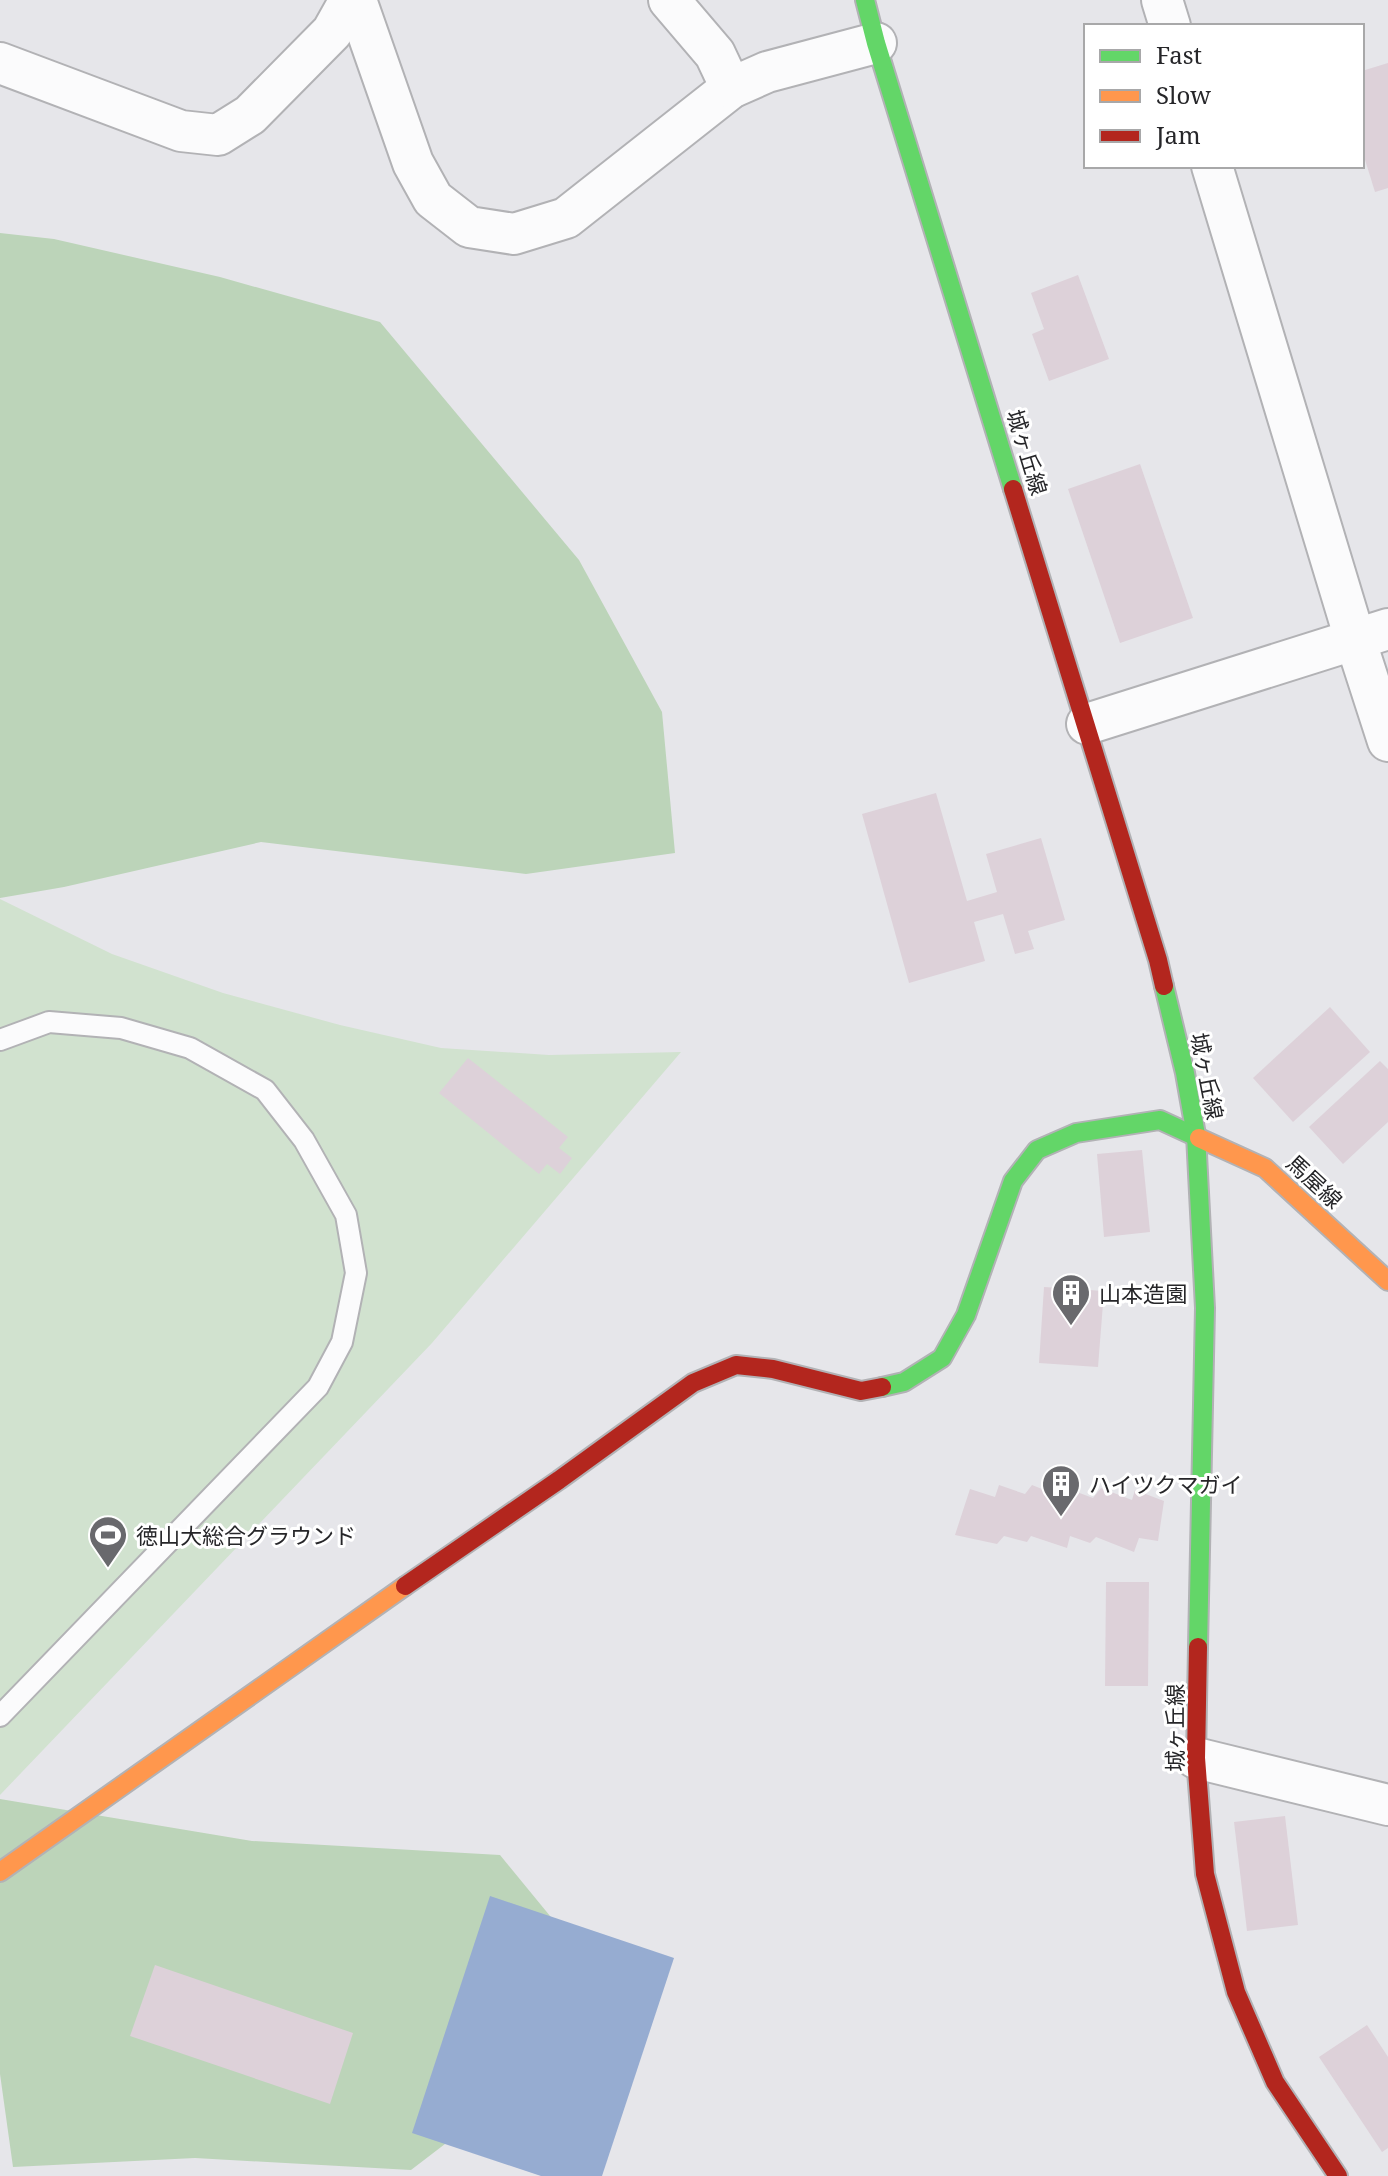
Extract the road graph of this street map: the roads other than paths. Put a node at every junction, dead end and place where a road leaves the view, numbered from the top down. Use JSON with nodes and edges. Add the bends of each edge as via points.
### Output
{"nodes":[{"id":1,"x":350,"y":0,"type":"edge"},
{"id":2,"x":356,"y":0,"type":"edge"},
{"id":3,"x":669,"y":0,"type":"edge"},
{"id":4,"x":865,"y":0,"type":"edge"},
{"id":5,"x":1162,"y":0,"type":"edge"},
{"id":6,"x":1169,"y":24,"type":"edge"},
{"id":7,"x":876,"y":43,"type":"junction"},
{"id":8,"x":0,"y":63,"type":"edge"},
{"id":9,"x":731,"y":88,"type":"junction"},
{"id":10,"x":1213,"y":168,"type":"edge"},
{"id":11,"x":1372,"y":634,"type":"edge"},
{"id":12,"x":1087,"y":724,"type":"junction"},
{"id":13,"x":1388,"y":741,"type":"edge"},
{"id":14,"x":0,"y":1040,"type":"edge"},
{"id":15,"x":1196,"y":1135,"type":"junction"},
{"id":16,"x":1388,"y":1281,"type":"edge"},
{"id":17,"x":0,"y":1716,"type":"edge"},
{"id":18,"x":1196,"y":1758,"type":"junction"},
{"id":19,"x":1388,"y":1805,"type":"edge"},
{"id":20,"x":0,"y":1872,"type":"edge"},
{"id":21,"x":1338,"y":2176,"type":"edge"}],
"edges":[{"from":1,"to":8,"type":"street","via":[[332,32],[250,115],[218,135],[181,131]]},
{"from":2,"to":9,"type":"street","via":[[413,163],[433,199],[469,227],[514,234],[566,218]]},
{"from":3,"to":9,"type":"street","via":[[715,54]]},
{"from":4,"to":7,"type":"street","name":"城ヶ丘線"},
{"from":5,"to":6,"type":"street"},
{"from":7,"to":9,"type":"street","via":[[767,72]]},
{"from":7,"to":12,"type":"street","name":"城ヶ丘線"},
{"from":10,"to":11,"type":"street"},
{"from":11,"to":12,"type":"street"},
{"from":11,"to":13,"type":"street"},
{"from":12,"to":15,"type":"street","name":"城ヶ丘線","via":[[1158,960]]},
{"from":14,"to":17,"type":"lane","via":[[49,1022],[121,1028],[190,1048],[265,1090],[304,1140],[346,1215],[356,1273],[342,1342],[318,1387]]},
{"from":15,"to":16,"type":"street","name":"馬屋線","via":[[1265,1168]]},
{"from":15,"to":18,"type":"street","name":"城ヶ丘線","via":[[1205,1308]]},
{"from":15,"to":20,"type":"street","name":"馬屋線","via":[[1160,1120],[1076,1133],[1037,1150],[1013,1181],[966,1315],[942,1358],[904,1382],[861,1391],[736,1365],[693,1383]]},
{"from":18,"to":19,"type":"street"},
{"from":18,"to":21,"type":"street","name":"城ヶ丘線","via":[[1205,1874],[1236,1992],[1275,2082]]}]}
